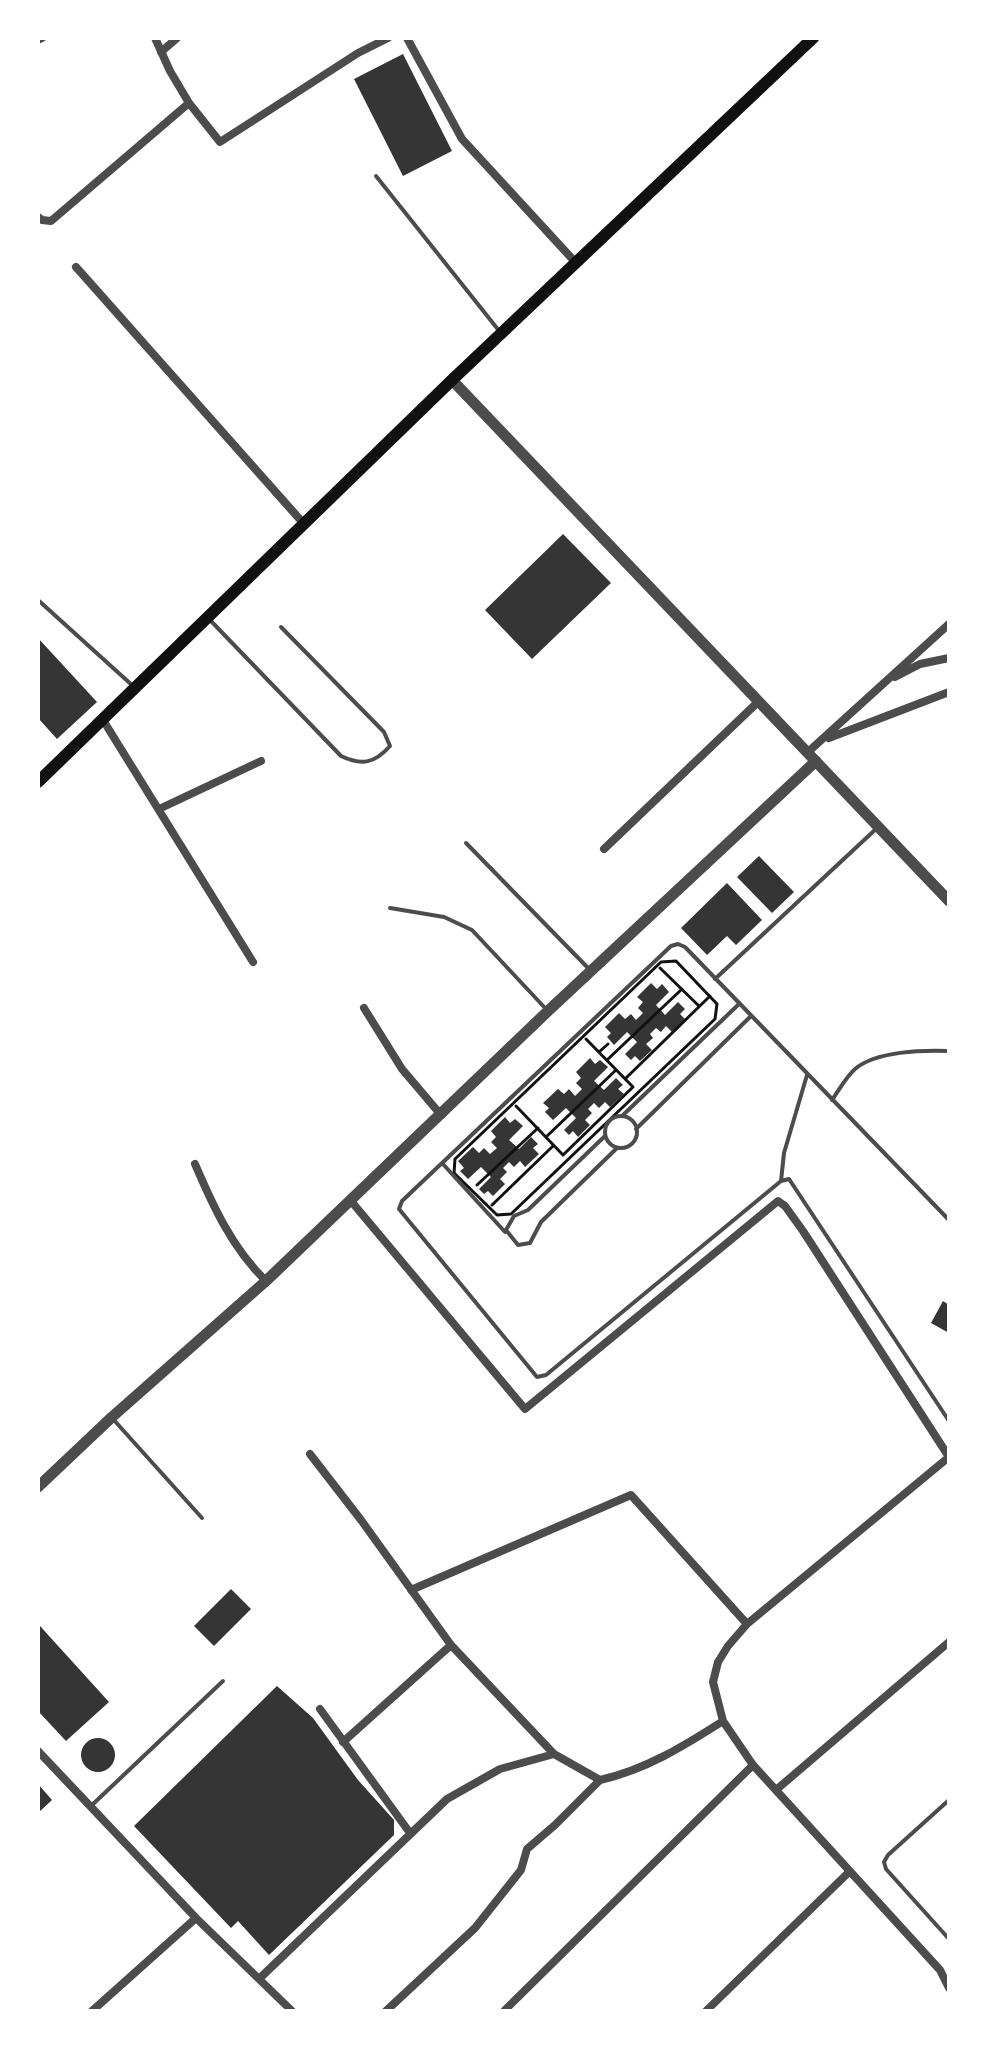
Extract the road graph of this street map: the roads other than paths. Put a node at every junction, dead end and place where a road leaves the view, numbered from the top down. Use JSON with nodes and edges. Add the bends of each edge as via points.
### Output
{"nodes":[{"id":1,"x":155,"y":38,"type":"edge"},
{"id":2,"x":177,"y":38,"type":"edge"},
{"id":3,"x":388,"y":38,"type":"edge"},
{"id":4,"x":812,"y":38,"type":"edge"},
{"id":5,"x":412,"y":39,"type":"edge"},
{"id":6,"x":161,"y":52,"type":"junction"},
{"id":7,"x":189,"y":103,"type":"junction"},
{"id":8,"x":376,"y":176,"type":"dead end"},
{"id":9,"x":38,"y":217,"type":"edge"},
{"id":10,"x":577,"y":264,"type":"junction"},
{"id":11,"x":76,"y":267,"type":"dead end"},
{"id":12,"x":502,"y":334,"type":"junction"},
{"id":13,"x":452,"y":380,"type":"junction"},
{"id":14,"x":304,"y":524,"type":"junction"},
{"id":15,"x":38,"y":600,"type":"edge"},
{"id":16,"x":208,"y":617,"type":"junction"},
{"id":17,"x":949,"y":624,"type":"edge"},
{"id":18,"x":281,"y":627,"type":"dead end"},
{"id":19,"x":949,"y":658,"type":"edge"},
{"id":20,"x":880,"y":686,"type":"junction"},
{"id":21,"x":135,"y":688,"type":"junction"},
{"id":22,"x":949,"y":692,"type":"edge"},
{"id":23,"x":759,"y":701,"type":"junction"},
{"id":24,"x":103,"y":720,"type":"junction"},
{"id":25,"x":812,"y":756,"type":"junction"},
{"id":26,"x":261,"y":761,"type":"dead end"},
{"id":27,"x":38,"y":782,"type":"edge"},
{"id":28,"x":159,"y":809,"type":"junction"},
{"id":29,"x":879,"y":827,"type":"junction"},
{"id":30,"x":466,"y":843,"type":"dead end"},
{"id":31,"x":604,"y":849,"type":"dead end"},
{"id":32,"x":949,"y":901,"type":"edge"},
{"id":33,"x":390,"y":908,"type":"dead end"},
{"id":34,"x":253,"y":962,"type":"dead end"},
{"id":35,"x":590,"y":971,"type":"junction"},
{"id":36,"x":715,"y":979,"type":"junction"},
{"id":37,"x":739,"y":1004,"type":"junction"},
{"id":38,"x":364,"y":1008,"type":"dead end"},
{"id":39,"x":548,"y":1011,"type":"junction"},
{"id":40,"x":751,"y":1016,"type":"junction"},
{"id":41,"x":949,"y":1051,"type":"edge"},
{"id":42,"x":807,"y":1074,"type":"junction"},
{"id":43,"x":832,"y":1100,"type":"junction"},
{"id":44,"x":441,"y":1115,"type":"junction"},
{"id":45,"x":622,"y":1116,"type":"junction"},
{"id":46,"x":636,"y":1129,"type":"junction"},
{"id":47,"x":605,"y":1136,"type":"junction"},
{"id":48,"x":617,"y":1148,"type":"junction"},
{"id":49,"x":442,"y":1163,"type":"junction"},
{"id":50,"x":195,"y":1164,"type":"dead end"},
{"id":51,"x":781,"y":1181,"type":"junction"},
{"id":52,"x":351,"y":1201,"type":"junction"},
{"id":53,"x":949,"y":1220,"type":"edge"},
{"id":54,"x":508,"y":1236,"type":"junction"},
{"id":55,"x":266,"y":1281,"type":"junction"},
{"id":56,"x":112,"y":1417,"type":"junction"},
{"id":57,"x":949,"y":1421,"type":"edge"},
{"id":58,"x":310,"y":1454,"type":"dead end"},
{"id":59,"x":949,"y":1457,"type":"edge"},
{"id":60,"x":38,"y":1487,"type":"edge"},
{"id":61,"x":202,"y":1518,"type":"dead end"},
{"id":62,"x":411,"y":1590,"type":"junction"},
{"id":63,"x":747,"y":1624,"type":"junction"},
{"id":64,"x":949,"y":1642,"type":"edge"},
{"id":65,"x":451,"y":1645,"type":"junction"},
{"id":66,"x":223,"y":1681,"type":"dead end"},
{"id":67,"x":320,"y":1709,"type":"dead end"},
{"id":68,"x":723,"y":1721,"type":"junction"},
{"id":69,"x":343,"y":1742,"type":"junction"},
{"id":70,"x":38,"y":1751,"type":"edge"},
{"id":71,"x":554,"y":1754,"type":"junction"},
{"id":72,"x":753,"y":1765,"type":"junction"},
{"id":73,"x":600,"y":1780,"type":"junction"},
{"id":74,"x":776,"y":1790,"type":"junction"},
{"id":75,"x":949,"y":1800,"type":"edge"},
{"id":76,"x":90,"y":1806,"type":"junction"},
{"id":77,"x":410,"y":1833,"type":"junction"},
{"id":78,"x":849,"y":1872,"type":"junction"},
{"id":79,"x":196,"y":1918,"type":"junction"},
{"id":80,"x":949,"y":1939,"type":"edge"},
{"id":81,"x":260,"y":1978,"type":"junction"},
{"id":82,"x":949,"y":1988,"type":"edge"},
{"id":83,"x":92,"y":2011,"type":"edge"},
{"id":84,"x":292,"y":2011,"type":"edge"},
{"id":85,"x":386,"y":2011,"type":"edge"},
{"id":86,"x":504,"y":2011,"type":"edge"},
{"id":87,"x":706,"y":2011,"type":"edge"}],
"edges":[{"from":1,"to":6,"type":"street"},
{"from":2,"to":6,"type":"street"},
{"from":3,"to":7,"type":"street","via":[[220,142]]},
{"from":4,"to":10,"type":"main road"},
{"from":5,"to":10,"type":"street","via":[[462,139]]},
{"from":6,"to":7,"type":"street"},
{"from":7,"to":9,"type":"street","via":[[51,221]]},
{"from":8,"to":12,"type":"lane"},
{"from":10,"to":12,"type":"main road"},
{"from":11,"to":14,"type":"street"},
{"from":12,"to":13,"type":"main road"},
{"from":13,"to":14,"type":"main road"},
{"from":13,"to":23,"type":"street"},
{"from":14,"to":16,"type":"main road"},
{"from":15,"to":21,"type":"lane"},
{"from":16,"to":18,"type":"lane","via":[[341,756],[355,763],[381,756],[390,746],[384,732]]},
{"from":16,"to":21,"type":"main road"},
{"from":17,"to":20,"type":"street"},
{"from":19,"to":20,"type":"street","via":[[920,664]]},
{"from":20,"to":25,"type":"street"},
{"from":21,"to":24,"type":"main road"},
{"from":22,"to":25,"type":"street","via":[[836,734]]},
{"from":23,"to":25,"type":"street"},
{"from":23,"to":31,"type":"street"},
{"from":24,"to":27,"type":"main road"},
{"from":24,"to":28,"type":"street"},
{"from":25,"to":29,"type":"street"},
{"from":25,"to":35,"type":"street"},
{"from":26,"to":28,"type":"street"},
{"from":28,"to":34,"type":"street"},
{"from":29,"to":32,"type":"street"},
{"from":29,"to":36,"type":"lane"},
{"from":30,"to":35,"type":"lane"},
{"from":33,"to":39,"type":"lane","via":[[444,917],[472,930]]},
{"from":35,"to":39,"type":"street"},
{"from":36,"to":37,"type":"lane"},
{"from":36,"to":49,"type":"lane","via":[[685,947],[671,946]]},
{"from":37,"to":40,"type":"lane"},
{"from":37,"to":45,"type":"lane"},
{"from":38,"to":44,"type":"street","via":[[402,1069]]},
{"from":39,"to":44,"type":"street"},
{"from":40,"to":42,"type":"lane"},
{"from":40,"to":46,"type":"lane"},
{"from":41,"to":43,"type":"lane","via":[[877,1057],[856,1068]]},
{"from":42,"to":43,"type":"lane"},
{"from":42,"to":51,"type":"lane"},
{"from":43,"to":53,"type":"lane"},
{"from":44,"to":52,"type":"street"},
{"from":45,"to":46,"type":"lane"},
{"from":45,"to":47,"type":"lane","via":[[609,1120]]},
{"from":46,"to":48,"type":"lane","via":[[634,1142]]},
{"from":47,"to":48,"type":"lane"},
{"from":47,"to":54,"type":"lane","via":[[528,1210],[514,1216]]},
{"from":48,"to":54,"type":"lane","via":[[541,1222],[530,1243],[518,1245]]},
{"from":49,"to":51,"type":"lane","via":[[399,1209],[537,1377],[546,1375]]},
{"from":49,"to":54,"type":"lane"},
{"from":50,"to":55,"type":"street","via":[[234,1243]]},
{"from":51,"to":57,"type":"lane","via":[[789,1179],[795,1185]]},
{"from":52,"to":55,"type":"street"},
{"from":52,"to":59,"type":"street","via":[[525,1409],[778,1201],[803,1231]]},
{"from":55,"to":56,"type":"street"},
{"from":56,"to":60,"type":"street"},
{"from":56,"to":61,"type":"lane"},
{"from":58,"to":62,"type":"street"},
{"from":59,"to":63,"type":"street"},
{"from":62,"to":63,"type":"street","via":[[631,1495]]},
{"from":62,"to":65,"type":"street"},
{"from":63,"to":68,"type":"street","via":[[715,1672]]},
{"from":64,"to":74,"type":"street"},
{"from":65,"to":69,"type":"street"},
{"from":65,"to":71,"type":"street"},
{"from":66,"to":76,"type":"lane"},
{"from":67,"to":69,"type":"street"},
{"from":68,"to":72,"type":"street"},
{"from":68,"to":73,"type":"street","via":[[669,1754]]},
{"from":69,"to":77,"type":"street"},
{"from":70,"to":76,"type":"street"},
{"from":71,"to":73,"type":"street"},
{"from":71,"to":77,"type":"street","via":[[500,1769],[447,1799]]},
{"from":72,"to":74,"type":"street"},
{"from":72,"to":86,"type":"street"},
{"from":73,"to":85,"type":"street","via":[[527,1849],[521,1870],[475,1928]]},
{"from":74,"to":78,"type":"street"},
{"from":75,"to":80,"type":"lane","via":[[884,1862]]},
{"from":76,"to":79,"type":"street"},
{"from":77,"to":81,"type":"street"},
{"from":78,"to":82,"type":"street","via":[[940,1970]]},
{"from":78,"to":87,"type":"street"},
{"from":79,"to":81,"type":"street"},
{"from":79,"to":83,"type":"street"},
{"from":81,"to":84,"type":"street"}]}
